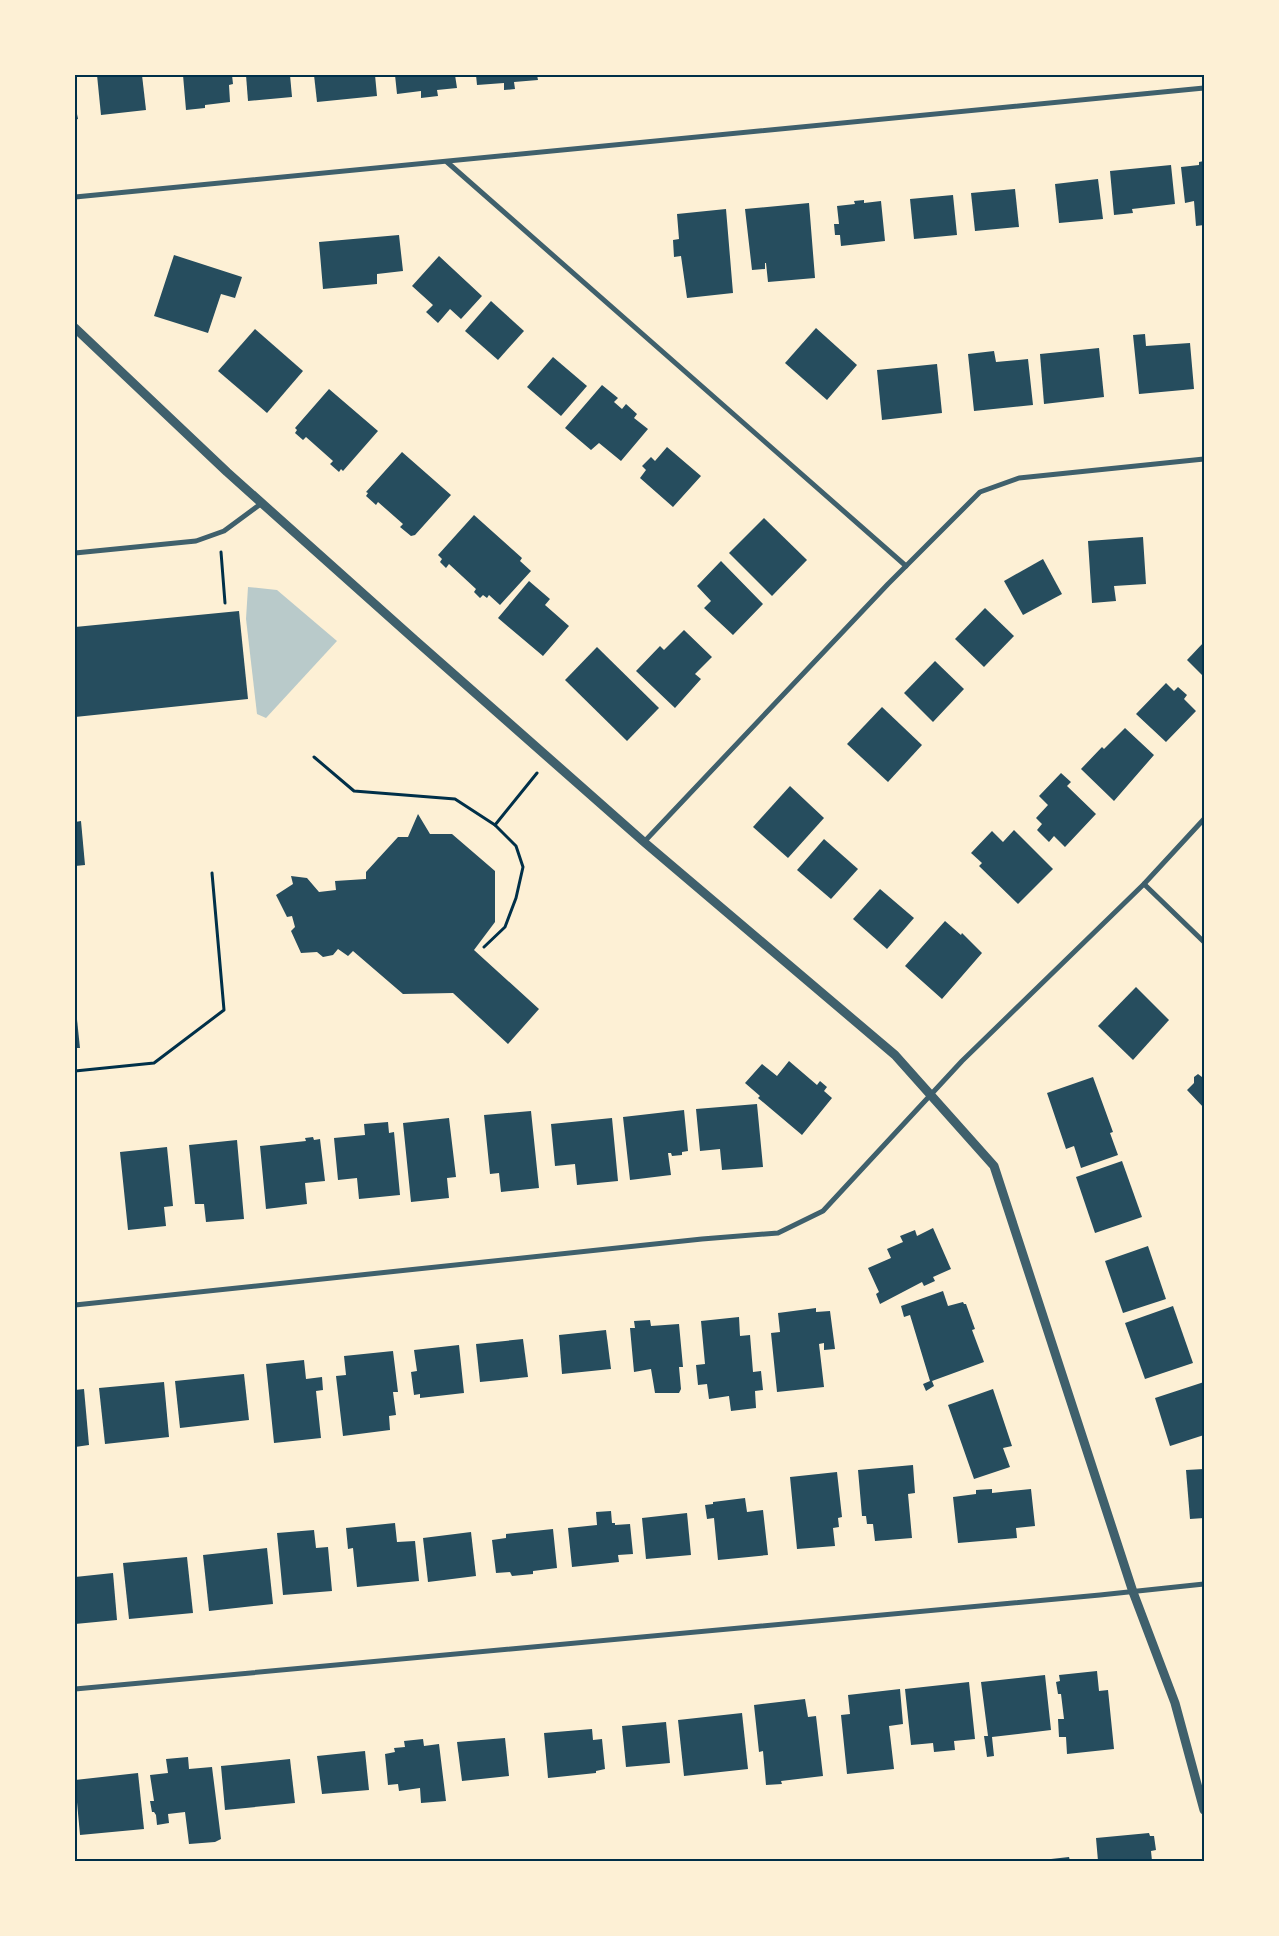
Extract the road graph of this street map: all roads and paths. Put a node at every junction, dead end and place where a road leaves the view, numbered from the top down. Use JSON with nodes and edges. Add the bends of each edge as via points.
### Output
{"nodes":[{"id":1,"x":1204,"y":88,"type":"edge"},
{"id":2,"x":447,"y":162,"type":"junction"},
{"id":3,"x":75,"y":197,"type":"edge"},
{"id":4,"x":75,"y":328,"type":"edge"},
{"id":5,"x":1204,"y":459,"type":"edge"},
{"id":6,"x":262,"y":503,"type":"junction"},
{"id":7,"x":224,"y":531,"type":"junction"},
{"id":8,"x":75,"y":553,"type":"edge"},
{"id":9,"x":906,"y":566,"type":"junction"},
{"id":10,"x":225,"y":603,"type":"dead end"},
{"id":11,"x":314,"y":757,"type":"dead end"},
{"id":12,"x":550,"y":758,"type":"junction"},
{"id":13,"x":1204,"y":819,"type":"edge"},
{"id":14,"x":495,"y":825,"type":"junction"},
{"id":15,"x":644,"y":842,"type":"junction"},
{"id":16,"x":212,"y":873,"type":"dead end"},
{"id":17,"x":1144,"y":884,"type":"junction"},
{"id":18,"x":1204,"y":942,"type":"edge"},
{"id":19,"x":484,"y":947,"type":"dead end"},
{"id":20,"x":75,"y":1071,"type":"edge"},
{"id":21,"x":931,"y":1094,"type":"junction"},
{"id":22,"x":75,"y":1305,"type":"edge"},
{"id":23,"x":1204,"y":1584,"type":"edge"},
{"id":24,"x":1133,"y":1592,"type":"junction"},
{"id":25,"x":75,"y":1689,"type":"edge"},
{"id":26,"x":1204,"y":1810,"type":"edge"}],
"edges":[{"from":1,"to":2,"type":"street"},
{"from":2,"to":3,"type":"street"},
{"from":2,"to":9,"type":"street"},
{"from":4,"to":6,"type":"street"},
{"from":5,"to":9,"type":"street","via":[[1028,477],[980,492]]},
{"from":6,"to":7,"type":"street"},
{"from":6,"to":12,"type":"street"},
{"from":7,"to":8,"type":"street","via":[[196,541]]},
{"from":7,"to":10,"type":"path","via":[[220,559]]},
{"from":9,"to":15,"type":"street"},
{"from":11,"to":14,"type":"path","via":[[354,791],[455,798]]},
{"from":12,"to":14,"type":"path"},
{"from":12,"to":15,"type":"street"},
{"from":13,"to":17,"type":"street"},
{"from":14,"to":19,"type":"path","via":[[516,846],[523,867],[505,927]]},
{"from":15,"to":21,"type":"street","via":[[895,1055]]},
{"from":16,"to":20,"type":"path","via":[[224,1010],[154,1063]]},
{"from":17,"to":18,"type":"street"},
{"from":17,"to":21,"type":"street"},
{"from":21,"to":22,"type":"street","via":[[823,1211],[778,1233]]},
{"from":21,"to":24,"type":"street","via":[[994,1166]]},
{"from":23,"to":24,"type":"street"},
{"from":24,"to":25,"type":"street"},
{"from":24,"to":26,"type":"street","via":[[1175,1703]]}]}
